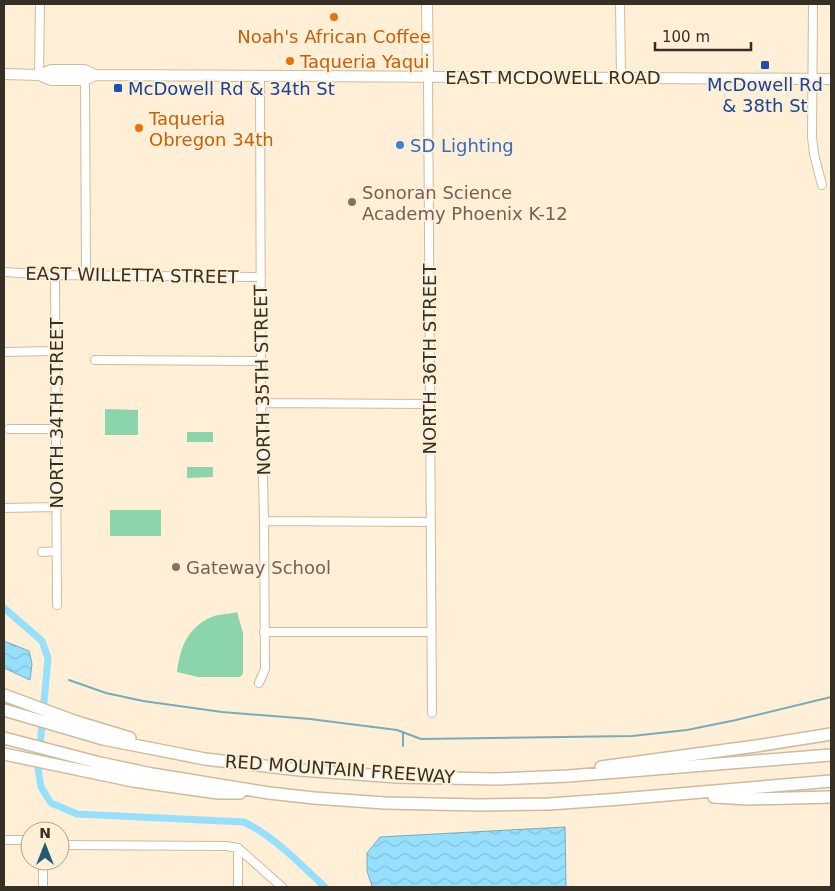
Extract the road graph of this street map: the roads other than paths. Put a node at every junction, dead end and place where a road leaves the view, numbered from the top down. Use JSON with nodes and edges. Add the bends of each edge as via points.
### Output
{"nodes":[{"id":1,"x":40,"y":4,"type":"edge"},
{"id":2,"x":427,"y":4,"type":"edge"},
{"id":3,"x":620,"y":4,"type":"edge"},
{"id":4,"x":813,"y":4,"type":"edge"},
{"id":5,"x":4,"y":74,"type":"edge"},
{"id":6,"x":39,"y":75,"type":"junction"},
{"id":7,"x":85,"y":75,"type":"junction"},
{"id":8,"x":260,"y":76,"type":"junction"},
{"id":9,"x":428,"y":77,"type":"junction"},
{"id":10,"x":621,"y":77,"type":"junction"},
{"id":11,"x":812,"y":79,"type":"junction"},
{"id":12,"x":831,"y":79,"type":"edge"},
{"id":13,"x":822,"y":185,"type":"dead end"},
{"id":14,"x":4,"y":272,"type":"edge"},
{"id":15,"x":55,"y":275,"type":"junction"},
{"id":16,"x":86,"y":275,"type":"junction"},
{"id":17,"x":261,"y":277,"type":"junction"},
{"id":18,"x":55,"y":351,"type":"junction"},
{"id":19,"x":4,"y":352,"type":"edge"},
{"id":20,"x":95,"y":360,"type":"dead end"},
{"id":21,"x":261,"y":361,"type":"junction"},
{"id":22,"x":262,"y":403,"type":"junction"},
{"id":23,"x":430,"y":404,"type":"junction"},
{"id":24,"x":9,"y":429,"type":"dead end"},
{"id":25,"x":56,"y":429,"type":"junction"},
{"id":26,"x":57,"y":507,"type":"junction"},
{"id":27,"x":4,"y":508,"type":"edge"},
{"id":28,"x":264,"y":521,"type":"junction"},
{"id":29,"x":430,"y":522,"type":"junction"},
{"id":30,"x":57,"y":551,"type":"junction"},
{"id":31,"x":42,"y":552,"type":"dead end"},
{"id":32,"x":57,"y":605,"type":"dead end"},
{"id":33,"x":264,"y":632,"type":"junction"},
{"id":34,"x":431,"y":632,"type":"junction"},
{"id":35,"x":258,"y":683,"type":"dead end"},
{"id":36,"x":4,"y":695,"type":"edge"},
{"id":37,"x":4,"y":710,"type":"edge"},
{"id":38,"x":432,"y":713,"type":"dead end"},
{"id":39,"x":73,"y":726,"type":"junction"},
{"id":40,"x":831,"y":734,"type":"edge"},
{"id":41,"x":4,"y":738,"type":"edge"},
{"id":42,"x":4,"y":754,"type":"edge"},
{"id":43,"x":831,"y":755,"type":"edge"},
{"id":44,"x":70,"y":762,"type":"junction"},
{"id":45,"x":543,"y":777,"type":"junction"},
{"id":46,"x":831,"y":781,"type":"edge"},
{"id":47,"x":667,"y":795,"type":"junction"},
{"id":48,"x":831,"y":798,"type":"edge"},
{"id":49,"x":4,"y":840,"type":"edge"},
{"id":50,"x":20,"y":840,"type":"edge"},
{"id":51,"x":70,"y":845,"type":"edge"},
{"id":52,"x":238,"y":848,"type":"junction"},
{"id":53,"x":43,"y":871,"type":"edge"},
{"id":54,"x":43,"y":887,"type":"edge"},
{"id":55,"x":238,"y":887,"type":"edge"},
{"id":56,"x":282,"y":887,"type":"edge"}],
"edges":[{"from":1,"to":6,"type":"street"},
{"from":2,"to":9,"type":"main road","name":"NORTH 36TH STREET"},
{"from":3,"to":10,"type":"street"},
{"from":4,"to":11,"type":"street"},
{"from":5,"to":6,"type":"main road","name":"EAST MCDOWELL ROAD"},
{"from":6,"to":7,"type":"main road","name":"EAST MCDOWELL ROAD","via":[[51,80]]},
{"from":7,"to":8,"type":"main road","name":"EAST MCDOWELL ROAD"},
{"from":7,"to":16,"type":"street"},
{"from":8,"to":9,"type":"main road","name":"EAST MCDOWELL ROAD"},
{"from":8,"to":17,"type":"street","name":"NORTH 35TH STREET"},
{"from":9,"to":10,"type":"main road","name":"EAST MCDOWELL ROAD"},
{"from":9,"to":23,"type":"street","name":"NORTH 36TH STREET"},
{"from":10,"to":11,"type":"main road","name":"EAST MCDOWELL ROAD"},
{"from":11,"to":12,"type":"main road","name":"EAST MCDOWELL ROAD"},
{"from":11,"to":13,"type":"street","via":[[812,138]]},
{"from":14,"to":15,"type":"street","name":"EAST WILLETTA STREET"},
{"from":15,"to":16,"type":"street","name":"EAST WILLETTA STREET"},
{"from":15,"to":18,"type":"street","name":"NORTH 34TH STREET"},
{"from":16,"to":17,"type":"street","name":"EAST WILLETTA STREET"},
{"from":17,"to":21,"type":"street","name":"NORTH 35TH STREET"},
{"from":18,"to":19,"type":"street"},
{"from":18,"to":25,"type":"street","name":"NORTH 34TH STREET"},
{"from":20,"to":21,"type":"street"},
{"from":21,"to":22,"type":"street","name":"NORTH 35TH STREET"},
{"from":22,"to":23,"type":"street"},
{"from":22,"to":28,"type":"street","name":"NORTH 35TH STREET"},
{"from":23,"to":29,"type":"street","name":"NORTH 36TH STREET"},
{"from":24,"to":25,"type":"street"},
{"from":25,"to":26,"type":"street","name":"NORTH 34TH STREET"},
{"from":26,"to":27,"type":"street"},
{"from":26,"to":30,"type":"street","name":"NORTH 34TH STREET"},
{"from":28,"to":29,"type":"street"},
{"from":28,"to":33,"type":"street","name":"NORTH 35TH STREET"},
{"from":29,"to":34,"type":"street","name":"NORTH 36TH STREET"},
{"from":30,"to":31,"type":"street"},
{"from":30,"to":32,"type":"street","name":"NORTH 34TH STREET"},
{"from":33,"to":34,"type":"street"},
{"from":33,"to":35,"type":"street","name":"NORTH 35TH STREET","via":[[264,669]]},
{"from":34,"to":38,"type":"street","name":"NORTH 36TH STREET"},
{"from":36,"to":39,"type":"highway"},
{"from":37,"to":39,"type":"highway"},
{"from":39,"to":45,"type":"highway","name":"RED MOUNTAIN FREEWAY","via":[[252,764],[325,772],[454,779]]},
{"from":40,"to":45,"type":"highway"},
{"from":41,"to":44,"type":"highway","name":"RED MOUNTAIN FREEWAY"},
{"from":42,"to":44,"type":"highway"},
{"from":43,"to":45,"type":"highway","name":"RED MOUNTAIN FREEWAY"},
{"from":44,"to":47,"type":"highway","name":"RED MOUNTAIN FREEWAY","via":[[269,793],[361,802],[549,804]]},
{"from":46,"to":47,"type":"highway","name":"RED MOUNTAIN FREEWAY"},
{"from":47,"to":48,"type":"highway","via":[[748,799]]},
{"from":49,"to":50,"type":"street"},
{"from":51,"to":52,"type":"street"},
{"from":52,"to":55,"type":"street"},
{"from":52,"to":56,"type":"street"},
{"from":53,"to":54,"type":"street"}]}
